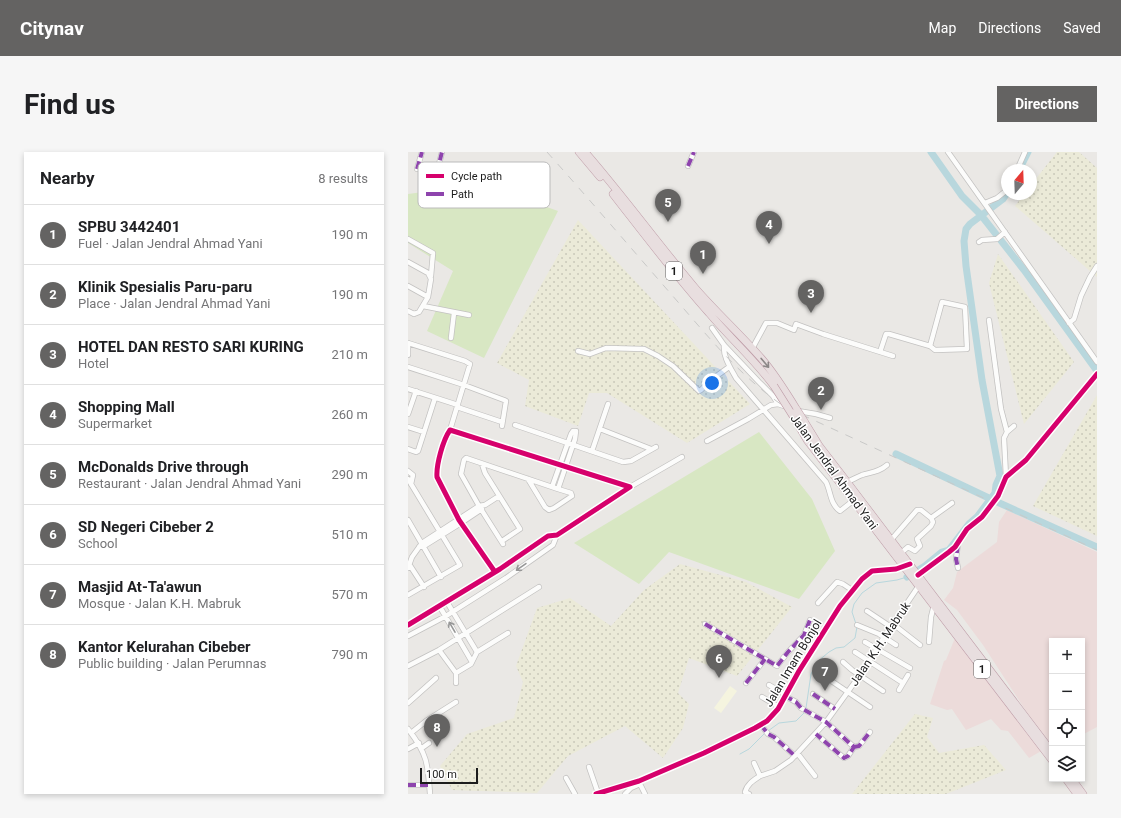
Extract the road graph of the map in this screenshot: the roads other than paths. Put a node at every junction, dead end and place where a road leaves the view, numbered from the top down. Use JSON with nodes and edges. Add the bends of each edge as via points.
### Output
{"nodes":[{"id":1,"x":422,"y":152,"type":"edge"},
{"id":2,"x":442,"y":152,"type":"edge"},
{"id":3,"x":579,"y":152,"type":"edge"},
{"id":4,"x":586,"y":152,"type":"edge"},
{"id":5,"x":694,"y":152,"type":"edge"},
{"id":6,"x":948,"y":152,"type":"edge"},
{"id":7,"x":1025,"y":152,"type":"edge"},
{"id":8,"x":419,"y":162,"type":"edge"},
{"id":9,"x":440,"y":162,"type":"edge"},
{"id":10,"x":1020,"y":164,"type":"edge"},
{"id":11,"x":418,"y":166,"type":"edge"},
{"id":12,"x":688,"y":166,"type":"dead end"},
{"id":13,"x":417,"y":169,"type":"dead end"},
{"id":14,"x":1001,"y":195,"type":"edge"},
{"id":15,"x":985,"y":203,"type":"junction"},
{"id":16,"x":1005,"y":232,"type":"junction"},
{"id":17,"x":408,"y":239,"type":"edge"},
{"id":18,"x":979,"y":242,"type":"dead end"},
{"id":19,"x":408,"y":262,"type":"edge"},
{"id":20,"x":1097,"y":266,"type":"edge"},
{"id":21,"x":431,"y":276,"type":"junction"},
{"id":22,"x":408,"y":286,"type":"edge"},
{"id":23,"x":428,"y":297,"type":"junction"},
{"id":24,"x":424,"y":306,"type":"junction"},
{"id":25,"x":408,"y":311,"type":"edge"},
{"id":26,"x":454,"y":312,"type":"junction"},
{"id":27,"x":469,"y":315,"type":"dead end"},
{"id":28,"x":989,"y":320,"type":"dead end"},
{"id":29,"x":1069,"y":323,"type":"junction"},
{"id":30,"x":712,"y":328,"type":"dead end"},
{"id":31,"x":451,"y":338,"type":"dead end"},
{"id":32,"x":408,"y":343,"type":"edge"},
{"id":33,"x":724,"y":345,"type":"junction"},
{"id":34,"x":930,"y":346,"type":"junction"},
{"id":35,"x":752,"y":349,"type":"junction"},
{"id":36,"x":578,"y":351,"type":"dead end"},
{"id":37,"x":880,"y":352,"type":"junction"},
{"id":38,"x":408,"y":355,"type":"edge"},
{"id":39,"x":893,"y":356,"type":"dead end"},
{"id":40,"x":1097,"y":362,"type":"edge"},
{"id":41,"x":408,"y":367,"type":"edge"},
{"id":42,"x":729,"y":367,"type":"junction"},
{"id":43,"x":1097,"y":375,"type":"edge"},
{"id":44,"x":464,"y":385,"type":"junction"},
{"id":45,"x":408,"y":388,"type":"edge"},
{"id":46,"x":416,"y":391,"type":"junction"},
{"id":47,"x":435,"y":398,"type":"junction"},
{"id":48,"x":608,"y":404,"type":"dead end"},
{"id":49,"x":778,"y":404,"type":"junction"},
{"id":50,"x":458,"y":406,"type":"junction"},
{"id":51,"x":763,"y":409,"type":"junction"},
{"id":52,"x":408,"y":414,"type":"edge"},
{"id":53,"x":830,"y":418,"type":"dead end"},
{"id":54,"x":516,"y":425,"type":"dead end"},
{"id":55,"x":1014,"y":426,"type":"dead end"},
{"id":56,"x":408,"y":427,"type":"edge"},
{"id":57,"x":600,"y":429,"type":"junction"},
{"id":58,"x":450,"y":430,"type":"junction"},
{"id":59,"x":424,"y":432,"type":"junction"},
{"id":60,"x":1007,"y":432,"type":"junction"},
{"id":61,"x":707,"y":441,"type":"dead end"},
{"id":62,"x":571,"y":443,"type":"junction"},
{"id":63,"x":656,"y":447,"type":"dead end"},
{"id":64,"x":408,"y":449,"type":"edge"},
{"id":65,"x":651,"y":449,"type":"junction"},
{"id":66,"x":592,"y":451,"type":"junction"},
{"id":67,"x":682,"y":457,"type":"dead end"},
{"id":68,"x":482,"y":464,"type":"junction"},
{"id":69,"x":560,"y":464,"type":"junction"},
{"id":70,"x":887,"y":465,"type":"dead end"},
{"id":71,"x":566,"y":466,"type":"junction"},
{"id":72,"x":408,"y":471,"type":"edge"},
{"id":73,"x":1006,"y":477,"type":"junction"},
{"id":74,"x":408,"y":479,"type":"edge"},
{"id":75,"x":528,"y":479,"type":"junction"},
{"id":76,"x":846,"y":482,"type":"junction"},
{"id":77,"x":411,"y":484,"type":"junction"},
{"id":78,"x":552,"y":487,"type":"junction"},
{"id":79,"x":630,"y":487,"type":"junction"},
{"id":80,"x":558,"y":489,"type":"junction"},
{"id":81,"x":498,"y":496,"type":"junction"},
{"id":82,"x":854,"y":500,"type":"junction"},
{"id":83,"x":952,"y":503,"type":"dead end"},
{"id":84,"x":480,"y":508,"type":"junction"},
{"id":85,"x":931,"y":518,"type":"junction"},
{"id":86,"x":408,"y":520,"type":"edge"},
{"id":87,"x":460,"y":521,"type":"junction"},
{"id":88,"x":410,"y":529,"type":"edge"},
{"id":89,"x":440,"y":534,"type":"junction"},
{"id":90,"x":557,"y":535,"type":"junction"},
{"id":91,"x":548,"y":536,"type":"junction"},
{"id":92,"x":891,"y":540,"type":"junction"},
{"id":93,"x":958,"y":543,"type":"junction"},
{"id":94,"x":422,"y":545,"type":"junction"},
{"id":95,"x":553,"y":545,"type":"junction"},
{"id":96,"x":901,"y":553,"type":"junction"},
{"id":97,"x":409,"y":566,"type":"edge"},
{"id":98,"x":958,"y":568,"type":"dead end"},
{"id":99,"x":500,"y":569,"type":"junction"},
{"id":100,"x":494,"y":572,"type":"junction"},
{"id":101,"x":914,"y":574,"type":"junction"},
{"id":102,"x":441,"y":576,"type":"junction"},
{"id":103,"x":489,"y":576,"type":"junction"},
{"id":104,"x":506,"y":578,"type":"junction"},
{"id":105,"x":494,"y":585,"type":"junction"},
{"id":106,"x":424,"y":587,"type":"junction"},
{"id":107,"x":538,"y":587,"type":"dead end"},
{"id":108,"x":852,"y":590,"type":"junction"},
{"id":109,"x":408,"y":595,"type":"edge"},
{"id":110,"x":447,"y":602,"type":"junction"},
{"id":111,"x":818,"y":603,"type":"dead end"},
{"id":112,"x":934,"y":605,"type":"junction"},
{"id":113,"x":440,"y":606,"type":"junction"},
{"id":114,"x":453,"y":611,"type":"junction"},
{"id":115,"x":867,"y":611,"type":"dead end"},
{"id":116,"x":446,"y":616,"type":"junction"},
{"id":117,"x":810,"y":620,"type":"dead end"},
{"id":118,"x":705,"y":624,"type":"dead end"},
{"id":119,"x":408,"y":625,"type":"edge"},
{"id":120,"x":856,"y":625,"type":"dead end"},
{"id":121,"x":892,"y":626,"type":"junction"},
{"id":122,"x":465,"y":633,"type":"junction"},
{"id":123,"x":508,"y":633,"type":"dead end"},
{"id":124,"x":408,"y":636,"type":"edge"},
{"id":125,"x":884,"y":637,"type":"junction"},
{"id":126,"x":459,"y":638,"type":"junction"},
{"id":127,"x":802,"y":638,"type":"junction"},
{"id":128,"x":865,"y":642,"type":"dead end"},
{"id":129,"x":930,"y":642,"type":"dead end"},
{"id":130,"x":896,"y":645,"type":"dead end"},
{"id":131,"x":920,"y":646,"type":"dead end"},
{"id":132,"x":814,"y":648,"type":"junction"},
{"id":133,"x":876,"y":649,"type":"junction"},
{"id":134,"x":439,"y":650,"type":"junction"},
{"id":135,"x":477,"y":652,"type":"junction"},
{"id":136,"x":855,"y":652,"type":"dead end"},
{"id":137,"x":765,"y":660,"type":"junction"},
{"id":138,"x":869,"y":661,"type":"junction"},
{"id":139,"x":472,"y":662,"type":"junction"},
{"id":140,"x":843,"y":662,"type":"dead end"},
{"id":141,"x":408,"y":666,"type":"edge"},
{"id":142,"x":910,"y":668,"type":"dead end"},
{"id":143,"x":456,"y":673,"type":"junction"},
{"id":144,"x":908,"y":674,"type":"dead end"},
{"id":145,"x":860,"y":675,"type":"junction"},
{"id":146,"x":436,"y":678,"type":"dead end"},
{"id":147,"x":827,"y":678,"type":"dead end"},
{"id":148,"x":456,"y":683,"type":"dead end"},
{"id":149,"x":746,"y":683,"type":"dead end"},
{"id":150,"x":903,"y":683,"type":"junction"},
{"id":151,"x":769,"y":685,"type":"dead end"},
{"id":152,"x":899,"y":690,"type":"dead end"},
{"id":153,"x":882,"y":691,"type":"dead end"},
{"id":154,"x":848,"y":692,"type":"junction"},
{"id":155,"x":813,"y":694,"type":"dead end"},
{"id":156,"x":786,"y":695,"type":"junction"},
{"id":157,"x":762,"y":697,"type":"dead end"},
{"id":158,"x":408,"y":702,"type":"edge"},
{"id":159,"x":456,"y":702,"type":"dead end"},
{"id":160,"x":779,"y":707,"type":"junction"},
{"id":161,"x":870,"y":707,"type":"dead end"},
{"id":162,"x":835,"y":709,"type":"junction"},
{"id":163,"x":426,"y":721,"type":"junction"},
{"id":164,"x":826,"y":722,"type":"junction"},
{"id":165,"x":761,"y":725,"type":"junction"},
{"id":166,"x":434,"y":730,"type":"dead end"},
{"id":167,"x":410,"y":731,"type":"edge"},
{"id":168,"x":870,"y":732,"type":"dead end"},
{"id":169,"x":816,"y":734,"type":"junction"},
{"id":170,"x":419,"y":743,"type":"junction"},
{"id":171,"x":429,"y":743,"type":"dead end"},
{"id":172,"x":854,"y":747,"type":"junction"},
{"id":173,"x":422,"y":748,"type":"junction"},
{"id":174,"x":1049,"y":748,"type":"edge"},
{"id":175,"x":408,"y":749,"type":"edge"},
{"id":176,"x":796,"y":755,"type":"junction"},
{"id":177,"x":1049,"y":756,"type":"edge"},
{"id":178,"x":754,"y":763,"type":"dead end"},
{"id":179,"x":589,"y":767,"type":"dead end"},
{"id":180,"x":760,"y":776,"type":"junction"},
{"id":181,"x":815,"y":776,"type":"dead end"},
{"id":182,"x":566,"y":778,"type":"dead end"},
{"id":183,"x":639,"y":782,"type":"junction"},
{"id":184,"x":1068,"y":782,"type":"edge"},
{"id":185,"x":1074,"y":782,"type":"edge"},
{"id":186,"x":429,"y":784,"type":"junction"},
{"id":187,"x":408,"y":785,"type":"edge"},
{"id":188,"x":430,"y":794,"type":"edge"},
{"id":189,"x":575,"y":794,"type":"edge"},
{"id":190,"x":597,"y":794,"type":"edge"},
{"id":191,"x":625,"y":794,"type":"edge"},
{"id":192,"x":645,"y":794,"type":"edge"},
{"id":193,"x":749,"y":794,"type":"edge"},
{"id":194,"x":1077,"y":794,"type":"edge"},
{"id":195,"x":1084,"y":794,"type":"edge"}],
"edges":[{"from":1,"to":8,"type":"street"},
{"from":2,"to":9,"type":"street"},
{"from":3,"to":82,"type":"highway","name":"Jalan Jendral Ahmad Yani","number":"1","bridge":true,"via":[[709,314],[774,386],[807,440]]},
{"from":4,"to":35,"type":"highway","name":"Jalan Jendral Ahmad Yani","number":"1","via":[[712,308]]},
{"from":5,"to":12,"type":"street"},
{"from":6,"to":15,"type":"street"},
{"from":7,"to":10,"type":"street"},
{"from":11,"to":13,"type":"street"},
{"from":14,"to":15,"type":"street"},
{"from":15,"to":16,"type":"street"},
{"from":16,"to":18,"type":"street","via":[[999,237]]},
{"from":16,"to":29,"type":"street"},
{"from":17,"to":21,"type":"street","via":[[433,253]]},
{"from":19,"to":21,"type":"street"},
{"from":20,"to":29,"type":"street","via":[[1090,277],[1074,319]]},
{"from":21,"to":23,"type":"street"},
{"from":22,"to":23,"type":"street"},
{"from":23,"to":24,"type":"street"},
{"from":24,"to":25,"type":"street","via":[[417,314]]},
{"from":24,"to":26,"type":"street"},
{"from":26,"to":27,"type":"street"},
{"from":26,"to":31,"type":"street"},
{"from":28,"to":60,"type":"street","via":[[1001,409]]},
{"from":29,"to":40,"type":"street"},
{"from":30,"to":33,"type":"street"},
{"from":32,"to":38,"type":"street"},
{"from":32,"to":44,"type":"street","via":[[469,363]]},
{"from":33,"to":42,"type":"street"},
{"from":33,"to":49,"type":"street"},
{"from":34,"to":34,"type":"street","via":[[942,302],[965,306],[967,349],[935,350]]},
{"from":34,"to":37,"type":"street","via":[[886,334]]},
{"from":35,"to":37,"type":"street","via":[[766,323],[771,322],[794,330],[796,324]]},
{"from":35,"to":76,"type":"highway","name":"Jalan Jendral Ahmad Yani","number":"1","one_way":true,"bridge":true,"via":[[770,369],[820,447]]},
{"from":36,"to":42,"type":"street","via":[[590,354],[606,348],[644,350],[673,366],[699,391]]},
{"from":37,"to":39,"type":"street"},
{"from":41,"to":44,"type":"street"},
{"from":42,"to":51,"type":"street"},
{"from":43,"to":73,"type":"street","via":[[1026,460]]},
{"from":44,"to":50,"type":"street"},
{"from":44,"to":50,"type":"street","via":[[506,401],[502,424]]},
{"from":45,"to":46,"type":"street"},
{"from":46,"to":47,"type":"street"},
{"from":46,"to":52,"type":"street"},
{"from":47,"to":50,"type":"street"},
{"from":47,"to":59,"type":"street"},
{"from":48,"to":57,"type":"street"},
{"from":49,"to":51,"type":"street"},
{"from":49,"to":53,"type":"street"},
{"from":50,"to":58,"type":"street"},
{"from":51,"to":61,"type":"street"},
{"from":51,"to":82,"type":"street","via":[[826,482],[832,502],[840,511]]},
{"from":54,"to":62,"type":"street"},
{"from":55,"to":60,"type":"street"},
{"from":56,"to":59,"type":"street"},
{"from":57,"to":65,"type":"street"},
{"from":57,"to":66,"type":"street"},
{"from":58,"to":69,"type":"street"},
{"from":58,"to":87,"type":"street","via":[[436,470],[438,482]]},
{"from":59,"to":64,"type":"street","via":[[417,452]]},
{"from":60,"to":73,"type":"street","via":[[1004,438]]},
{"from":62,"to":66,"type":"street"},
{"from":62,"to":69,"type":"street"},
{"from":62,"to":71,"type":"street"},
{"from":63,"to":65,"type":"street"},
{"from":65,"to":66,"type":"street","via":[[626,462]]},
{"from":67,"to":79,"type":"street"},
{"from":68,"to":75,"type":"street"},
{"from":68,"to":81,"type":"street"},
{"from":68,"to":84,"type":"street","via":[[465,458],[461,472]]},
{"from":69,"to":71,"type":"street"},
{"from":69,"to":78,"type":"street"},
{"from":70,"to":76,"type":"street"},
{"from":71,"to":79,"type":"street"},
{"from":71,"to":80,"type":"street"},
{"from":72,"to":77,"type":"street","via":[[413,475]]},
{"from":73,"to":93,"type":"street","via":[[986,514],[967,529]]},
{"from":74,"to":77,"type":"street"},
{"from":75,"to":78,"type":"street"},
{"from":75,"to":80,"type":"street","via":[[549,510],[572,496],[571,493]]},
{"from":76,"to":92,"type":"highway","name":"Jalan Jendral Ahmad Yani","number":"1"},
{"from":77,"to":89,"type":"street"},
{"from":78,"to":80,"type":"street"},
{"from":79,"to":90,"type":"street"},
{"from":81,"to":84,"type":"street"},
{"from":81,"to":84,"type":"street","via":[[520,530],[502,543]]},
{"from":82,"to":101,"type":"highway","name":"Jalan Jendral Ahmad Yani","number":"1"},
{"from":83,"to":85,"type":"street"},
{"from":84,"to":87,"type":"street"},
{"from":85,"to":92,"type":"street","via":[[917,510]]},
{"from":85,"to":96,"type":"street","via":[[931,526],[917,539],[919,548],[915,551],[908,547]]},
{"from":86,"to":88,"type":"street"},
{"from":87,"to":89,"type":"street"},
{"from":87,"to":100,"type":"street"},
{"from":88,"to":94,"type":"street"},
{"from":89,"to":94,"type":"street"},
{"from":89,"to":102,"type":"street","via":[[460,566]]},
{"from":90,"to":91,"type":"street"},
{"from":90,"to":95,"type":"street"},
{"from":91,"to":95,"type":"street"},
{"from":91,"to":99,"type":"street"},
{"from":92,"to":96,"type":"highway","name":"Jalan Jendral Ahmad Yani","number":"1"},
{"from":93,"to":98,"type":"street"},
{"from":93,"to":101,"type":"street","via":[[949,552]]},
{"from":94,"to":97,"type":"street"},
{"from":94,"to":102,"type":"street"},
{"from":95,"to":104,"type":"street","one_way":true},
{"from":96,"to":101,"type":"highway","name":"Jalan Jendral Ahmad Yani","number":"1"},
{"from":97,"to":106,"type":"street"},
{"from":99,"to":100,"type":"street"},
{"from":99,"to":104,"type":"street"},
{"from":100,"to":103,"type":"street"},
{"from":101,"to":108,"type":"street","name":"Jalan Imam Bonjol","via":[[872,571]]},
{"from":101,"to":112,"type":"highway","name":"Jalan Jendral Ahmad Yani","number":"1"},
{"from":101,"to":121,"type":"street","name":"Jalan K.H. Mabruk"},
{"from":101,"to":174,"type":"highway","name":"Jalan Jendral Ahmad Yani","number":"1"},
{"from":102,"to":106,"type":"street"},
{"from":103,"to":105,"type":"street"},
{"from":103,"to":110,"type":"street"},
{"from":104,"to":105,"type":"street"},
{"from":105,"to":114,"type":"street"},
{"from":106,"to":109,"type":"street"},
{"from":107,"to":122,"type":"street"},
{"from":108,"to":111,"type":"street","via":[[837,582]]},
{"from":108,"to":132,"type":"street","name":"Jalan Imam Bonjol"},
{"from":110,"to":113,"type":"street"},
{"from":110,"to":114,"type":"street"},
{"from":112,"to":129,"type":"street"},
{"from":112,"to":177,"type":"highway","name":"Jalan Jendral Ahmad Yani","number":"1"},
{"from":113,"to":116,"type":"street"},
{"from":113,"to":119,"type":"street"},
{"from":114,"to":116,"type":"street"},
{"from":114,"to":122,"type":"street"},
{"from":115,"to":121,"type":"street"},
{"from":116,"to":124,"type":"street"},
{"from":126,"to":116,"type":"street","one_way":true},
{"from":117,"to":127,"type":"street"},
{"from":118,"to":137,"type":"street"},
{"from":120,"to":125,"type":"street"},
{"from":121,"to":125,"type":"street","name":"Jalan K.H. Mabruk"},
{"from":121,"to":131,"type":"street"},
{"from":122,"to":126,"type":"street"},
{"from":122,"to":135,"type":"street"},
{"from":123,"to":135,"type":"street"},
{"from":125,"to":130,"type":"street"},
{"from":125,"to":133,"type":"street","name":"Jalan K.H. Mabruk"},
{"from":126,"to":134,"type":"street"},
{"from":126,"to":139,"type":"street"},
{"from":127,"to":132,"type":"street"},
{"from":127,"to":137,"type":"street","via":[[777,666]]},
{"from":128,"to":133,"type":"street"},
{"from":132,"to":156,"type":"street","name":"Jalan Imam Bonjol"},
{"from":133,"to":138,"type":"street","name":"Jalan K.H. Mabruk"},
{"from":133,"to":142,"type":"street"},
{"from":134,"to":141,"type":"street"},
{"from":134,"to":143,"type":"street"},
{"from":135,"to":139,"type":"street"},
{"from":136,"to":138,"type":"street"},
{"from":137,"to":149,"type":"street"},
{"from":138,"to":145,"type":"street","name":"Jalan K.H. Mabruk"},
{"from":138,"to":150,"type":"street"},
{"from":139,"to":143,"type":"street"},
{"from":140,"to":145,"type":"street"},
{"from":143,"to":148,"type":"street"},
{"from":144,"to":150,"type":"street"},
{"from":145,"to":153,"type":"street"},
{"from":145,"to":154,"type":"street","name":"Jalan K.H. Mabruk"},
{"from":146,"to":158,"type":"street"},
{"from":147,"to":154,"type":"street"},
{"from":150,"to":152,"type":"street"},
{"from":151,"to":156,"type":"street"},
{"from":154,"to":161,"type":"street"},
{"from":154,"to":162,"type":"street","name":"Jalan K.H. Mabruk"},
{"from":155,"to":162,"type":"street"},
{"from":156,"to":160,"type":"street","name":"Jalan Imam Bonjol"},
{"from":156,"to":164,"type":"street","via":[[801,708]]},
{"from":157,"to":160,"type":"street"},
{"from":159,"to":163,"type":"street"},
{"from":160,"to":165,"type":"street","name":"Jalan Imam Bonjol","via":[[776,713]]},
{"from":162,"to":164,"type":"street","name":"Jalan K.H. Mabruk"},
{"from":163,"to":166,"type":"street"},
{"from":163,"to":167,"type":"street"},
{"from":164,"to":169,"type":"street","name":"Jalan K.H. Mabruk"},
{"from":164,"to":172,"type":"street"},
{"from":165,"to":176,"type":"street","via":[[767,733]]},
{"from":165,"to":183,"type":"street","name":"Jalan Imam Bonjol"},
{"from":167,"to":170,"type":"street"},
{"from":168,"to":172,"type":"street","via":[[859,746]]},
{"from":169,"to":172,"type":"street","via":[[845,758]]},
{"from":169,"to":176,"type":"street","name":"Jalan K.H. Mabruk"},
{"from":170,"to":173,"type":"street"},
{"from":170,"to":175,"type":"street"},
{"from":171,"to":173,"type":"street"},
{"from":173,"to":186,"type":"street"},
{"from":176,"to":180,"type":"street","name":"Jalan K.H. Mabruk","via":[[775,771]]},
{"from":176,"to":181,"type":"street"},
{"from":178,"to":180,"type":"street"},
{"from":179,"to":190,"type":"street"},
{"from":180,"to":193,"type":"street","via":[[748,786],[746,792]]},
{"from":182,"to":189,"type":"street"},
{"from":183,"to":190,"type":"street","name":"Jalan Imam Bonjol"},
{"from":183,"to":191,"type":"street"},
{"from":183,"to":192,"type":"street"},
{"from":184,"to":194,"type":"highway"},
{"from":185,"to":195,"type":"highway"},
{"from":186,"to":187,"type":"street"},
{"from":186,"to":188,"type":"street"}]}
